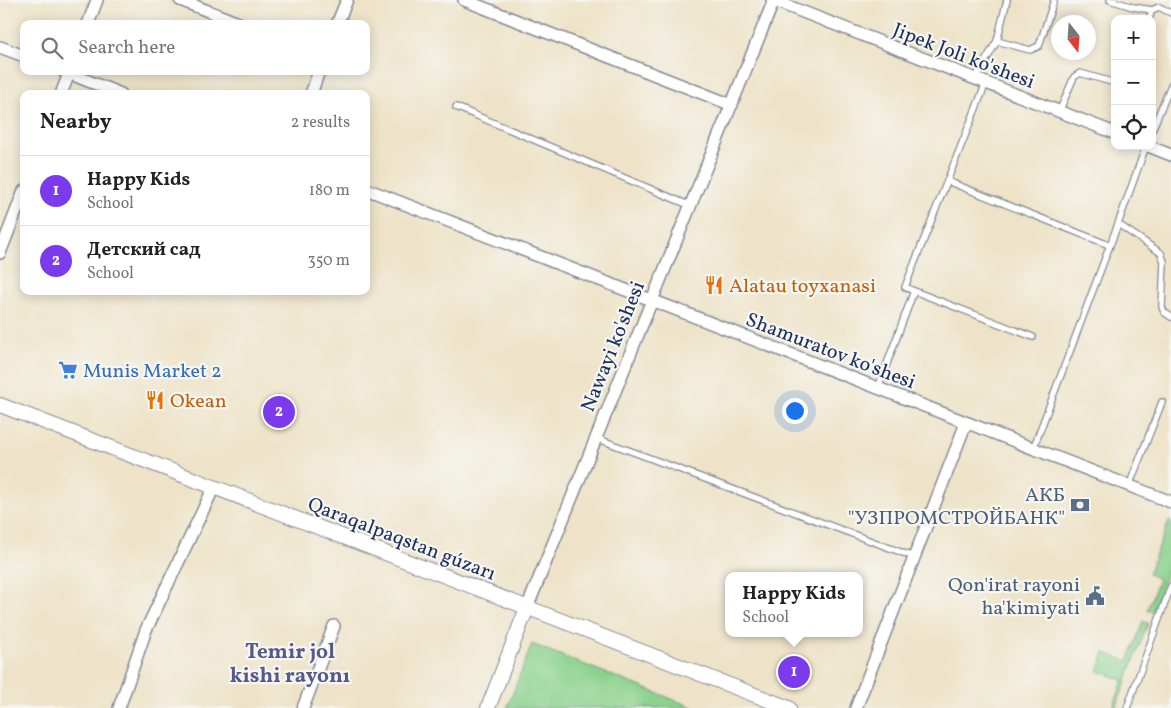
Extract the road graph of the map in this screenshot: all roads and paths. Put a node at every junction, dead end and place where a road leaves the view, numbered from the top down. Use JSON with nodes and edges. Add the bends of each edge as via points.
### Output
{"nodes":[{"id":1,"x":97,"y":0,"type":"edge"},
{"id":2,"x":180,"y":0,"type":"edge"},
{"id":3,"x":346,"y":0,"type":"edge"},
{"id":4,"x":464,"y":0,"type":"edge"},
{"id":5,"x":774,"y":0,"type":"edge"},
{"id":6,"x":1007,"y":0,"type":"edge"},
{"id":7,"x":1054,"y":0,"type":"edge"},
{"id":8,"x":1110,"y":0,"type":"edge"},
{"id":9,"x":1152,"y":10,"type":"junction"},
{"id":10,"x":1171,"y":13,"type":"edge"},
{"id":11,"x":1150,"y":15,"type":"edge"},
{"id":12,"x":90,"y":20,"type":"edge"},
{"id":13,"x":231,"y":20,"type":"edge"},
{"id":14,"x":339,"y":20,"type":"edge"},
{"id":15,"x":997,"y":41,"type":"junction"},
{"id":16,"x":0,"y":47,"type":"edge"},
{"id":17,"x":20,"y":54,"type":"edge"},
{"id":18,"x":66,"y":75,"type":"edge"},
{"id":19,"x":74,"y":75,"type":"edge"},
{"id":20,"x":317,"y":75,"type":"edge"},
{"id":21,"x":981,"y":81,"type":"junction"},
{"id":22,"x":1111,"y":82,"type":"edge"},
{"id":23,"x":1171,"y":85,"type":"edge"},
{"id":24,"x":62,"y":90,"type":"edge"},
{"id":25,"x":111,"y":90,"type":"edge"},
{"id":26,"x":312,"y":90,"type":"edge"},
{"id":27,"x":732,"y":105,"type":"junction"},
{"id":28,"x":456,"y":107,"type":"dead end"},
{"id":29,"x":1059,"y":112,"type":"junction"},
{"id":30,"x":1156,"y":121,"type":"edge"},
{"id":31,"x":1111,"y":132,"type":"edge"},
{"id":32,"x":1156,"y":149,"type":"edge"},
{"id":33,"x":1146,"y":150,"type":"edge"},
{"id":34,"x":1171,"y":155,"type":"edge"},
{"id":35,"x":947,"y":181,"type":"junction"},
{"id":36,"x":370,"y":191,"type":"edge"},
{"id":37,"x":20,"y":201,"type":"edge"},
{"id":38,"x":691,"y":206,"type":"junction"},
{"id":39,"x":1118,"y":224,"type":"junction"},
{"id":40,"x":1109,"y":245,"type":"junction"},
{"id":41,"x":0,"y":253,"type":"edge"},
{"id":42,"x":914,"y":291,"type":"junction"},
{"id":43,"x":652,"y":301,"type":"junction"},
{"id":44,"x":1171,"y":316,"type":"edge"},
{"id":45,"x":1033,"y":337,"type":"dead end"},
{"id":46,"x":878,"y":388,"type":"junction"},
{"id":47,"x":1162,"y":402,"type":"dead end"},
{"id":48,"x":0,"y":405,"type":"edge"},
{"id":49,"x":966,"y":423,"type":"junction"},
{"id":50,"x":596,"y":438,"type":"junction"},
{"id":51,"x":1033,"y":449,"type":"junction"},
{"id":52,"x":1129,"y":486,"type":"junction"},
{"id":53,"x":214,"y":487,"type":"junction"},
{"id":54,"x":1171,"y":502,"type":"edge"},
{"id":55,"x":914,"y":557,"type":"junction"},
{"id":56,"x":1171,"y":586,"type":"edge"},
{"id":57,"x":527,"y":608,"type":"junction"},
{"id":58,"x":334,"y":626,"type":"dead end"},
{"id":59,"x":119,"y":708,"type":"edge"},
{"id":60,"x":303,"y":708,"type":"edge"},
{"id":61,"x":488,"y":708,"type":"edge"},
{"id":62,"x":789,"y":708,"type":"edge"},
{"id":63,"x":856,"y":708,"type":"edge"},
{"id":64,"x":1127,"y":708,"type":"edge"}],
"edges":[{"from":1,"to":12,"type":"street"},
{"from":2,"to":13,"type":"street"},
{"from":3,"to":14,"type":"street"},
{"from":4,"to":27,"type":"street"},
{"from":5,"to":21,"type":"street","name":"Jipek Joli ko'shesi"},
{"from":5,"to":27,"type":"street","name":"Nawayi ko'shesi"},
{"from":6,"to":15,"type":"lane"},
{"from":7,"to":15,"type":"lane","via":[[1039,46],[1030,50]]},
{"from":8,"to":9,"type":"lane"},
{"from":9,"to":10,"type":"lane","via":[[1159,7]]},
{"from":9,"to":11,"type":"lane"},
{"from":15,"to":21,"type":"lane"},
{"from":16,"to":17,"type":"street"},
{"from":18,"to":24,"type":"street"},
{"from":19,"to":25,"type":"street"},
{"from":20,"to":26,"type":"street"},
{"from":21,"to":29,"type":"street","name":"Jipek Joli ko'shesi"},
{"from":21,"to":35,"type":"lane"},
{"from":22,"to":29,"type":"lane","via":[[1080,73],[1074,77]]},
{"from":23,"to":30,"type":"lane"},
{"from":27,"to":38,"type":"street","name":"Nawayi ko'shesi"},
{"from":28,"to":38,"type":"lane"},
{"from":29,"to":31,"type":"street","name":"Jipek Joli ko'shesi"},
{"from":32,"to":34,"type":"street"},
{"from":33,"to":39,"type":"lane"},
{"from":35,"to":40,"type":"lane"},
{"from":35,"to":42,"type":"lane","via":[[905,287]]},
{"from":36,"to":43,"type":"street","name":"Shamuratov ko'shesi"},
{"from":37,"to":41,"type":"street"},
{"from":38,"to":43,"type":"street","name":"Nawayi ko'shesi"},
{"from":39,"to":40,"type":"lane"},
{"from":39,"to":44,"type":"lane","via":[[1161,254],[1164,262],[1162,307]]},
{"from":40,"to":51,"type":"lane"},
{"from":42,"to":45,"type":"lane"},
{"from":42,"to":46,"type":"lane"},
{"from":43,"to":46,"type":"street","name":"Shamuratov ko'shesi"},
{"from":43,"to":50,"type":"street","name":"Nawayi ko'shesi"},
{"from":46,"to":49,"type":"street","name":"Shamuratov ko'shesi"},
{"from":47,"to":52,"type":"lane"},
{"from":48,"to":53,"type":"street","name":"Qaraqalpaqstan gúzarı"},
{"from":49,"to":51,"type":"street","name":"Shamuratov ko'shesi"},
{"from":49,"to":55,"type":"street"},
{"from":50,"to":55,"type":"lane"},
{"from":50,"to":57,"type":"street","name":"Nawayi ko'shesi"},
{"from":51,"to":52,"type":"street","name":"Shamuratov ko'shesi"},
{"from":52,"to":54,"type":"street","name":"Shamuratov ko'shesi"},
{"from":53,"to":57,"type":"street","name":"Qaraqalpaqstan gúzarı"},
{"from":53,"to":59,"type":"street","via":[[146,630]]},
{"from":55,"to":63,"type":"street"},
{"from":56,"to":64,"type":"lane"},
{"from":57,"to":61,"type":"street","name":"Nawayi ko'shesi"},
{"from":57,"to":62,"type":"street","name":"Qaraqalpaqstan gúzarı"},
{"from":58,"to":60,"type":"street"}]}
